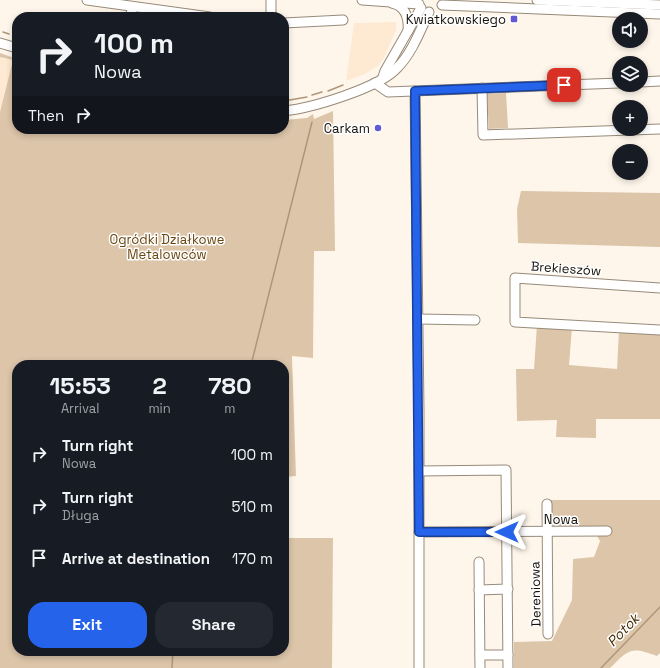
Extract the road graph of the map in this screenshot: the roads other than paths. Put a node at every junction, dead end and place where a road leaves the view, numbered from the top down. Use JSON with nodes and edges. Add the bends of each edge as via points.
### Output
{"nodes":[{"id":1,"x":87,"y":0,"type":"edge"},
{"id":2,"x":271,"y":0,"type":"edge"},
{"id":3,"x":362,"y":0,"type":"edge"},
{"id":4,"x":536,"y":0,"type":"edge"},
{"id":5,"x":389,"y":2,"type":"junction"},
{"id":6,"x":443,"y":2,"type":"edge"},
{"id":7,"x":660,"y":5,"type":"edge"},
{"id":8,"x":422,"y":6,"type":"edge"},
{"id":9,"x":133,"y":7,"type":"junction"},
{"id":10,"x":132,"y":12,"type":"edge"},
{"id":11,"x":172,"y":12,"type":"edge"},
{"id":12,"x":271,"y":12,"type":"edge"},
{"id":13,"x":660,"y":14,"type":"edge"},
{"id":14,"x":344,"y":20,"type":"dead end"},
{"id":15,"x":289,"y":23,"type":"edge"},
{"id":16,"x":408,"y":31,"type":"junction"},
{"id":17,"x":0,"y":43,"type":"edge"},
{"id":18,"x":12,"y":47,"type":"edge"},
{"id":19,"x":383,"y":78,"type":"junction"},
{"id":20,"x":660,"y":81,"type":"edge"},
{"id":21,"x":648,"y":82,"type":"edge"},
{"id":22,"x":375,"y":83,"type":"junction"},
{"id":23,"x":612,"y":83,"type":"edge"},
{"id":24,"x":482,"y":88,"type":"junction"},
{"id":25,"x":394,"y":91,"type":"junction"},
{"id":26,"x":415,"y":91,"type":"junction"},
{"id":27,"x":289,"y":110,"type":"edge"},
{"id":28,"x":660,"y":128,"type":"edge"},
{"id":29,"x":660,"y":288,"type":"edge"},
{"id":30,"x":418,"y":319,"type":"junction"},
{"id":31,"x":475,"y":320,"type":"dead end"},
{"id":32,"x":660,"y":330,"type":"edge"},
{"id":33,"x":419,"y":471,"type":"junction"},
{"id":34,"x":547,"y":504,"type":"dead end"},
{"id":35,"x":419,"y":532,"type":"junction"},
{"id":36,"x":507,"y":532,"type":"junction"},
{"id":37,"x":547,"y":532,"type":"junction"},
{"id":38,"x":607,"y":532,"type":"dead end"},
{"id":39,"x":479,"y":562,"type":"dead end"},
{"id":40,"x":508,"y":589,"type":"junction"},
{"id":41,"x":479,"y":590,"type":"junction"},
{"id":42,"x":548,"y":634,"type":"dead end"},
{"id":43,"x":508,"y":654,"type":"junction"},
{"id":44,"x":480,"y":655,"type":"junction"},
{"id":45,"x":419,"y":668,"type":"edge"},
{"id":46,"x":480,"y":668,"type":"edge"},
{"id":47,"x":508,"y":668,"type":"edge"}],
"edges":[{"from":1,"to":9,"type":"street"},
{"from":2,"to":12,"type":"street"},
{"from":3,"to":5,"type":"street"},
{"from":4,"to":7,"type":"street"},
{"from":5,"to":8,"type":"street"},
{"from":5,"to":16,"type":"street","via":[[396,4],[405,12],[409,23]]},
{"from":6,"to":8,"type":"street","via":[[437,10]]},
{"from":6,"to":13,"type":"street","via":[[578,12]]},
{"from":8,"to":16,"type":"street"},
{"from":8,"to":19,"type":"street","via":[[403,62],[389,76]]},
{"from":9,"to":10,"type":"street"},
{"from":9,"to":11,"type":"street"},
{"from":14,"to":15,"type":"street"},
{"from":16,"to":19,"type":"street"},
{"from":17,"to":18,"type":"street"},
{"from":19,"to":22,"type":"street"},
{"from":19,"to":25,"type":"street"},
{"from":20,"to":21,"type":"street"},
{"from":22,"to":25,"type":"street","via":[[388,92]]},
{"from":22,"to":27,"type":"street","via":[[321,104]]},
{"from":23,"to":24,"type":"street"},
{"from":24,"to":26,"type":"street"},
{"from":24,"to":28,"type":"street","via":[[483,135]]},
{"from":25,"to":26,"type":"street"},
{"from":26,"to":30,"type":"street"},
{"from":29,"to":32,"type":"street","name":"Brekieszów","via":[[515,278],[515,322]]},
{"from":30,"to":31,"type":"street"},
{"from":30,"to":33,"type":"street"},
{"from":33,"to":35,"type":"street"},
{"from":33,"to":36,"type":"street","via":[[506,470]]},
{"from":34,"to":37,"type":"street","name":"Dereniowa"},
{"from":35,"to":36,"type":"street","name":"Nowa"},
{"from":35,"to":45,"type":"street"},
{"from":36,"to":37,"type":"street","name":"Nowa"},
{"from":36,"to":40,"type":"street"},
{"from":37,"to":38,"type":"street","name":"Nowa"},
{"from":37,"to":42,"type":"street","name":"Dereniowa"},
{"from":39,"to":41,"type":"street"},
{"from":40,"to":41,"type":"street"},
{"from":40,"to":43,"type":"street"},
{"from":41,"to":44,"type":"street"},
{"from":43,"to":44,"type":"street"},
{"from":43,"to":47,"type":"street"},
{"from":44,"to":46,"type":"street"}]}
